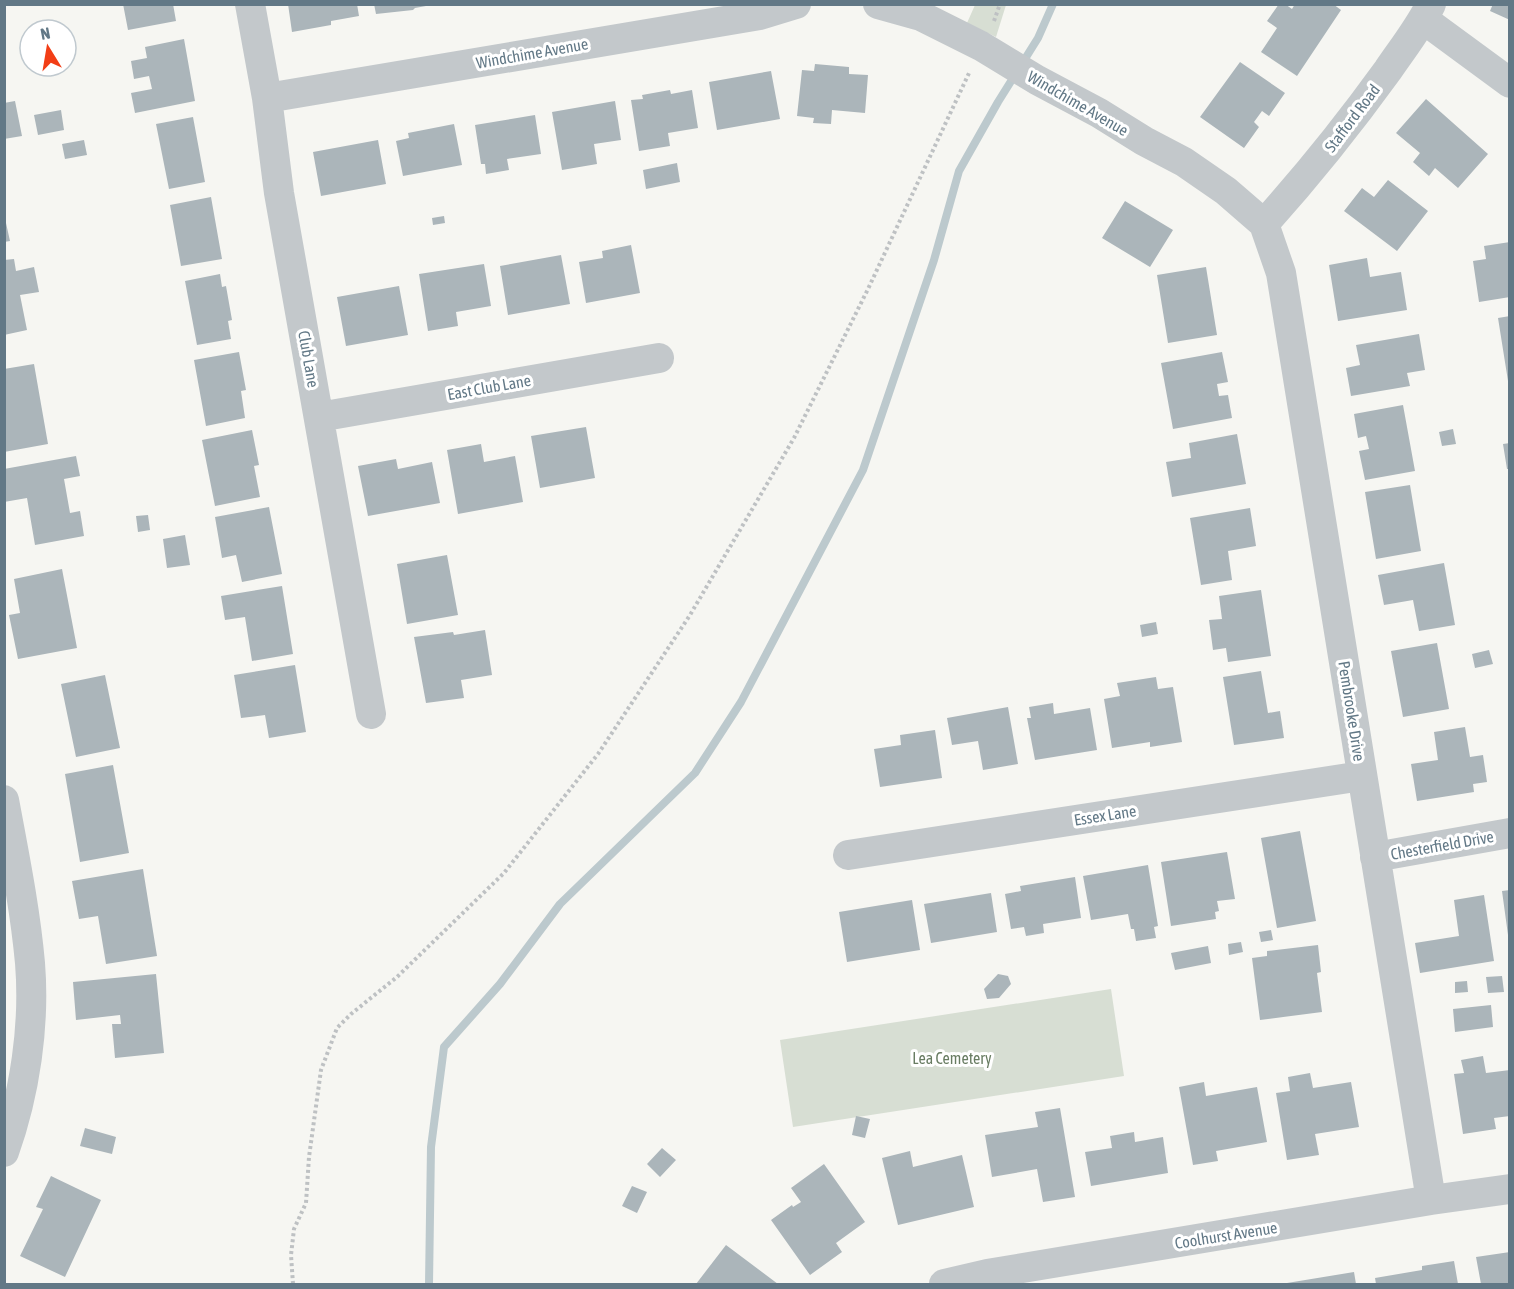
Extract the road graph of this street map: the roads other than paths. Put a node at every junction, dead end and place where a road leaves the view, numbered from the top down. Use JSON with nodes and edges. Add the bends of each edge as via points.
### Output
{"nodes":[{"id":1,"x":250,"y":4,"type":"edge"},
{"id":2,"x":796,"y":4,"type":"edge"},
{"id":3,"x":878,"y":4,"type":"edge"},
{"id":4,"x":1427,"y":12,"type":"edge"},
{"id":5,"x":1509,"y":83,"type":"edge"},
{"id":6,"x":267,"y":98,"type":"junction"},
{"id":7,"x":1264,"y":224,"type":"junction"},
{"id":8,"x":659,"y":358,"type":"dead end"},
{"id":9,"x":319,"y":417,"type":"junction"},
{"id":10,"x":371,"y":714,"type":"dead end"},
{"id":11,"x":1362,"y":776,"type":"junction"},
{"id":12,"x":4,"y":800,"type":"edge"},
{"id":13,"x":1509,"y":833,"type":"edge"},
{"id":14,"x":848,"y":855,"type":"dead end"},
{"id":15,"x":1375,"y":857,"type":"junction"},
{"id":16,"x":4,"y":1152,"type":"edge"},
{"id":17,"x":1509,"y":1189,"type":"edge"},
{"id":18,"x":1431,"y":1200,"type":"junction"},
{"id":19,"x":944,"y":1284,"type":"edge"}],
"edges":[{"from":1,"to":6,"type":"street","name":"Club Lane"},
{"from":2,"to":6,"type":"street","name":"Windchime Avenue","via":[[760,15]]},
{"from":3,"to":7,"type":"street","name":"Windchime Avenue","via":[[921,16],[1099,113],[1184,162]]},
{"from":4,"to":5,"type":"street"},
{"from":4,"to":7,"type":"street","name":"Stafford Road","via":[[1311,171]]},
{"from":6,"to":9,"type":"street","name":"Club Lane","via":[[279,193]]},
{"from":7,"to":11,"type":"street","name":"Pembrooke Drive","via":[[1281,273]]},
{"from":8,"to":9,"type":"street","name":"East Club Lane"},
{"from":9,"to":10,"type":"street","name":"Club Lane"},
{"from":11,"to":14,"type":"street","name":"Essex Lane"},
{"from":11,"to":15,"type":"street","name":"Pembrooke Drive"},
{"from":12,"to":16,"type":"street","via":[[30,965],[30,1029],[22,1086]]},
{"from":13,"to":15,"type":"street","name":"Chesterfield Drive"},
{"from":15,"to":18,"type":"street","name":"Pembrooke Drive"},
{"from":17,"to":18,"type":"street","name":"Coolhurst Avenue"},
{"from":18,"to":19,"type":"street","name":"Coolhurst Avenue"}]}
